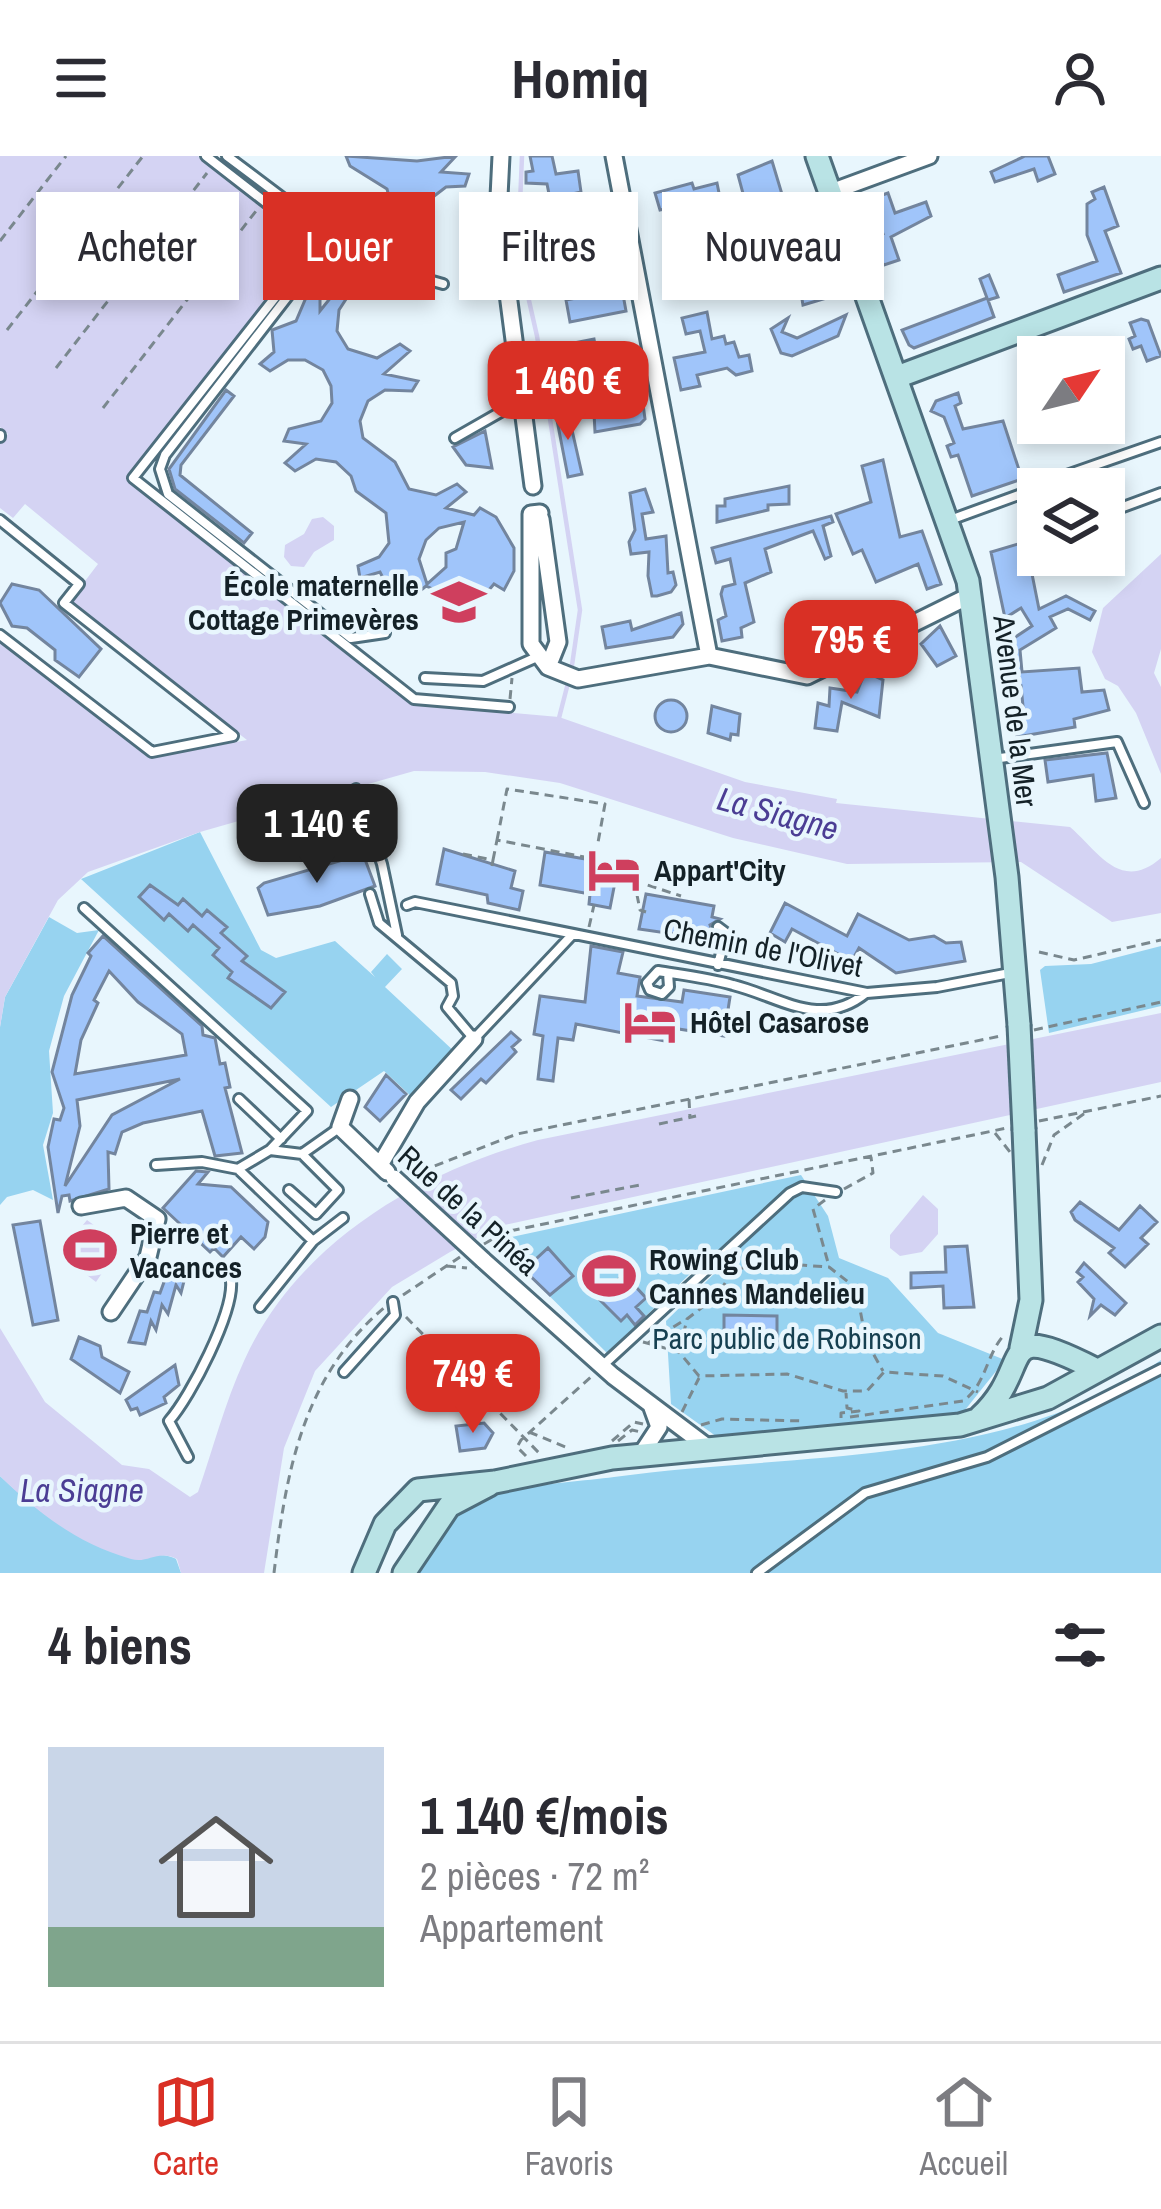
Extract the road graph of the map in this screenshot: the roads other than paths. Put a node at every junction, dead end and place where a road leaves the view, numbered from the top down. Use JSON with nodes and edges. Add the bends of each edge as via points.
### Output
{"nodes":[{"id":1,"x":206,"y":156,"type":"edge"},
{"id":2,"x":227,"y":156,"type":"edge"},
{"id":3,"x":501,"y":156,"type":"edge"},
{"id":4,"x":614,"y":156,"type":"edge"},
{"id":5,"x":817,"y":156,"type":"edge"},
{"id":6,"x":929,"y":156,"type":"edge"},
{"id":7,"x":273,"y":192,"type":"edge"},
{"id":8,"x":831,"y":192,"type":"joint"},
{"id":9,"x":1161,"y":278,"type":"edge"},
{"id":10,"x":435,"y":282,"type":"edge"},
{"id":11,"x":443,"y":284,"type":"dead end"},
{"id":12,"x":285,"y":300,"type":"edge"},
{"id":13,"x":870,"y":300,"type":"edge"},
{"id":14,"x":897,"y":377,"type":"junction"},
{"id":15,"x":518,"y":402,"type":"junction"},
{"id":16,"x":455,"y":438,"type":"dead end"},
{"id":17,"x":1161,"y":442,"type":"edge"},
{"id":18,"x":1095,"y":468,"type":"edge"},
{"id":19,"x":533,"y":486,"type":"dead end"},
{"id":20,"x":1161,"y":493,"type":"edge"},
{"id":21,"x":1017,"y":497,"type":"edge"},
{"id":22,"x":1125,"y":506,"type":"edge"},
{"id":23,"x":0,"y":520,"type":"edge"},
{"id":24,"x":950,"y":520,"type":"junction"},
{"id":25,"x":971,"y":595,"type":"junction"},
{"id":26,"x":385,"y":633,"type":"dead end"},
{"id":27,"x":0,"y":635,"type":"edge"},
{"id":28,"x":709,"y":656,"type":"junction"},
{"id":29,"x":556,"y":669,"type":"junction"},
{"id":30,"x":425,"y":678,"type":"dead end"},
{"id":31,"x":509,"y":706,"type":"road end"},
{"id":32,"x":992,"y":759,"type":"junction"},
{"id":33,"x":356,"y":789,"type":"dead end"},
{"id":34,"x":1144,"y":803,"type":"dead end"},
{"id":35,"x":370,"y":894,"type":"dead end"},
{"id":36,"x":407,"y":905,"type":"dead end"},
{"id":37,"x":84,"y":908,"type":"dead end"},
{"id":38,"x":718,"y":927,"type":"dead end"},
{"id":39,"x":572,"y":935,"type":"junction"},
{"id":40,"x":398,"y":937,"type":"junction"},
{"id":41,"x":718,"y":965,"type":"junction"},
{"id":42,"x":1017,"y":972,"type":"junction"},
{"id":43,"x":668,"y":973,"type":"dead end"},
{"id":44,"x":867,"y":992,"type":"junction"},
{"id":45,"x":474,"y":1039,"type":"junction"},
{"id":46,"x":239,"y":1099,"type":"dead end"},
{"id":47,"x":350,"y":1100,"type":"dead end"},
{"id":48,"x":340,"y":1127,"type":"junction"},
{"id":49,"x":281,"y":1138,"type":"junction"},
{"id":50,"x":270,"y":1150,"type":"junction"},
{"id":51,"x":302,"y":1154,"type":"junction"},
{"id":52,"x":156,"y":1165,"type":"dead end"},
{"id":53,"x":380,"y":1166,"type":"junction"},
{"id":54,"x":238,"y":1169,"type":"junction"},
{"id":55,"x":289,"y":1190,"type":"dead end"},
{"id":56,"x":836,"y":1192,"type":"road end"},
{"id":57,"x":81,"y":1206,"type":"dead end"},
{"id":58,"x":343,"y":1218,"type":"dead end"},
{"id":59,"x":313,"y":1241,"type":"junction"},
{"id":60,"x":231,"y":1281,"type":"dead end"},
{"id":61,"x":1031,"y":1300,"type":"junction"},
{"id":62,"x":393,"y":1302,"type":"road end"},
{"id":63,"x":260,"y":1306,"type":"dead end"},
{"id":64,"x":111,"y":1312,"type":"dead end"},
{"id":65,"x":1161,"y":1336,"type":"edge"},
{"id":66,"x":1020,"y":1337,"type":"junction"},
{"id":67,"x":1058,"y":1353,"type":"junction"},
{"id":68,"x":602,"y":1366,"type":"junction"},
{"id":69,"x":1097,"y":1370,"type":"junction"},
{"id":70,"x":1161,"y":1370,"type":"edge"},
{"id":71,"x":344,"y":1372,"type":"dead end"},
{"id":72,"x":1009,"y":1374,"type":"junction"},
{"id":73,"x":1060,"y":1388,"type":"junction"},
{"id":74,"x":1033,"y":1400,"type":"junction"},
{"id":75,"x":651,"y":1405,"type":"junction"},
{"id":76,"x":975,"y":1421,"type":"junction"},
{"id":77,"x":686,"y":1424,"type":"junction"},
{"id":78,"x":659,"y":1427,"type":"junction"},
{"id":79,"x":710,"y":1449,"type":"junction"},
{"id":80,"x":673,"y":1452,"type":"junction"},
{"id":81,"x":640,"y":1456,"type":"junction"},
{"id":82,"x":188,"y":1457,"type":"dead end"},
{"id":83,"x":495,"y":1482,"type":"junction"},
{"id":84,"x":443,"y":1484,"type":"junction"},
{"id":85,"x":449,"y":1507,"type":"junction"},
{"id":86,"x":364,"y":1573,"type":"edge"},
{"id":87,"x":404,"y":1573,"type":"edge"},
{"id":88,"x":757,"y":1573,"type":"edge"}],
"edges":[{"from":1,"to":31,"type":"lane","via":[[318,243],[133,478],[414,699]]},
{"from":2,"to":7,"type":"lane"},
{"from":3,"to":15,"type":"street","via":[[498,217]]},
{"from":4,"to":28,"type":"street"},
{"from":5,"to":8,"type":"main road","name":"Avenue de la Mer"},
{"from":6,"to":8,"type":"street"},
{"from":9,"to":14,"type":"main road"},
{"from":10,"to":11,"type":"lane"},
{"from":12,"to":26,"type":"lane","via":[[165,455],[161,481],[351,638]]},
{"from":13,"to":14,"type":"main road","name":"Avenue de la Mer"},
{"from":14,"to":24,"type":"main road","name":"Avenue de la Mer"},
{"from":15,"to":16,"type":"lane"},
{"from":15,"to":19,"type":"street"},
{"from":17,"to":18,"type":"lane"},
{"from":20,"to":22,"type":"lane"},
{"from":21,"to":24,"type":"lane"},
{"from":23,"to":27,"type":"lane","via":[[79,584],[64,603],[232,736],[152,752]]},
{"from":24,"to":25,"type":"main road","name":"Avenue de la Mer"},
{"from":25,"to":28,"type":"street","via":[[807,676]]},
{"from":25,"to":32,"type":"main road","name":"Avenue de la Mer"},
{"from":28,"to":29,"type":"street"},
{"from":29,"to":29,"type":"street","via":[[540,513],[531,514],[531,644]]},
{"from":29,"to":30,"type":"lane","via":[[513,670],[484,681]]},
{"from":32,"to":34,"type":"lane","via":[[1117,742]]},
{"from":32,"to":42,"type":"main road","name":"Avenue de la Mer"},
{"from":33,"to":40,"type":"lane"},
{"from":35,"to":40,"type":"lane","via":[[379,923]]},
{"from":36,"to":39,"type":"lane","name":"Chemin de l'Olivet"},
{"from":37,"to":49,"type":"lane","via":[[307,1111]]},
{"from":38,"to":41,"type":"lane","via":[[726,933]]},
{"from":39,"to":41,"type":"lane","name":"Chemin de l'Olivet"},
{"from":39,"to":45,"type":"lane"},
{"from":40,"to":45,"type":"lane","via":[[451,983],[448,1007]]},
{"from":41,"to":44,"type":"lane","name":"Chemin de l'Olivet"},
{"from":42,"to":44,"type":"lane","name":"Chemin de l'Olivet"},
{"from":42,"to":61,"type":"main road","name":"Avenue de la Mer","bridge":true},
{"from":43,"to":44,"type":"lane","via":[[830,1012]]},
{"from":45,"to":53,"type":"street","via":[[417,1102]]},
{"from":46,"to":49,"type":"lane"},
{"from":47,"to":48,"type":"street"},
{"from":48,"to":51,"type":"lane"},
{"from":48,"to":53,"type":"street","name":"Rue de la Pinéa"},
{"from":49,"to":50,"type":"lane"},
{"from":50,"to":51,"type":"lane"},
{"from":50,"to":54,"type":"lane"},
{"from":51,"to":55,"type":"lane","via":[[338,1190],[316,1214]]},
{"from":52,"to":54,"type":"lane"},
{"from":53,"to":68,"type":"street","name":"Rue de la Pinéa","bridge":true},
{"from":54,"to":59,"type":"lane"},
{"from":56,"to":68,"type":"lane","via":[[790,1193]]},
{"from":57,"to":64,"type":"street","via":[[126,1198],[158,1219],[148,1257]]},
{"from":58,"to":59,"type":"lane"},
{"from":59,"to":63,"type":"lane"},
{"from":60,"to":82,"type":"lane","via":[[233,1305],[187,1400],[169,1420]]},
{"from":61,"to":66,"type":"main road"},
{"from":61,"to":67,"type":"main road"},
{"from":62,"to":71,"type":"lane","via":[[395,1315]]},
{"from":65,"to":69,"type":"main road"},
{"from":66,"to":67,"type":"main road"},
{"from":66,"to":72,"type":"main road"},
{"from":67,"to":69,"type":"main road"},
{"from":67,"to":73,"type":"main road"},
{"from":68,"to":75,"type":"street","name":"Rue de la Pinéa"},
{"from":69,"to":73,"type":"main road"},
{"from":70,"to":88,"type":"lane","via":[[988,1457],[865,1493]]},
{"from":72,"to":74,"type":"main road"},
{"from":72,"to":76,"type":"main road"},
{"from":73,"to":74,"type":"main road"},
{"from":74,"to":76,"type":"main road"},
{"from":75,"to":77,"type":"street","name":"Rue de la Pinéa"},
{"from":75,"to":78,"type":"street"},
{"from":76,"to":79,"type":"main road"},
{"from":77,"to":79,"type":"street","name":"Rue de la Pinéa"},
{"from":77,"to":80,"type":"street"},
{"from":78,"to":80,"type":"street"},
{"from":78,"to":81,"type":"street"},
{"from":79,"to":80,"type":"main road"},
{"from":80,"to":81,"type":"main road"},
{"from":81,"to":83,"type":"main road"},
{"from":83,"to":84,"type":"main road"},
{"from":83,"to":85,"type":"main road"},
{"from":84,"to":85,"type":"lane"},
{"from":84,"to":86,"type":"main road","via":[[418,1490],[396,1508]]},
{"from":85,"to":87,"type":"main road"}]}
